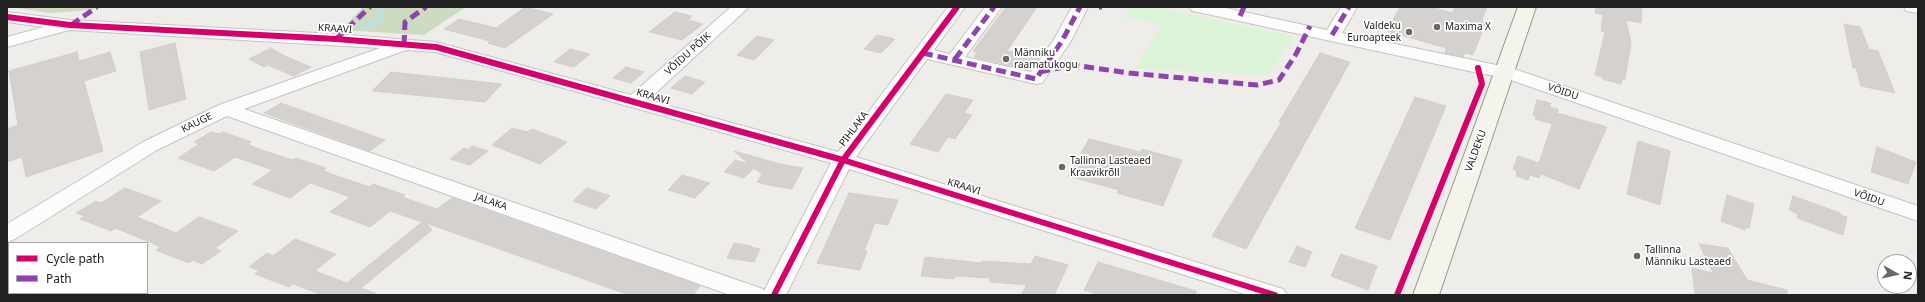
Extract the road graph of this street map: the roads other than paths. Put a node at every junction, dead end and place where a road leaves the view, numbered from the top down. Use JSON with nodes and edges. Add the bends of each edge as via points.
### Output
{"nodes":[{"id":1,"x":740,"y":7,"type":"edge"},
{"id":2,"x":957,"y":7,"type":"edge"},
{"id":3,"x":994,"y":7,"type":"edge"},
{"id":4,"x":1080,"y":7,"type":"edge"},
{"id":5,"x":1198,"y":7,"type":"edge"},
{"id":6,"x":1349,"y":7,"type":"edge"},
{"id":7,"x":1527,"y":7,"type":"edge"},
{"id":8,"x":1912,"y":7,"type":"edge"},
{"id":9,"x":1918,"y":8,"type":"edge"},
{"id":10,"x":1242,"y":11,"type":"edge"},
{"id":11,"x":7,"y":17,"type":"edge"},
{"id":12,"x":37,"y":20,"type":"junction"},
{"id":13,"x":70,"y":25,"type":"junction"},
{"id":14,"x":7,"y":33,"type":"edge"},
{"id":15,"x":1332,"y":35,"type":"junction"},
{"id":16,"x":7,"y":42,"type":"edge"},
{"id":17,"x":404,"y":45,"type":"junction"},
{"id":18,"x":923,"y":53,"type":"junction"},
{"id":19,"x":955,"y":60,"type":"junction"},
{"id":20,"x":1505,"y":72,"type":"junction"},
{"id":21,"x":635,"y":102,"type":"junction"},
{"id":22,"x":226,"y":109,"type":"junction"},
{"id":23,"x":843,"y":160,"type":"junction"},
{"id":24,"x":1918,"y":214,"type":"edge"},
{"id":25,"x":7,"y":234,"type":"edge"},
{"id":26,"x":755,"y":295,"type":"edge"},
{"id":27,"x":774,"y":295,"type":"edge"},
{"id":28,"x":1275,"y":295,"type":"edge"},
{"id":29,"x":1426,"y":295,"type":"edge"}],
"edges":[{"from":1,"to":21,"type":"street","name":"VÕIDU PÕIK"},
{"from":2,"to":18,"type":"street","name":"PIHLAKA"},
{"from":3,"to":19,"type":"street"},
{"from":4,"to":19,"type":"street","via":[[1062,41],[1036,79]]},
{"from":5,"to":10,"type":"street","name":"VÕIDU"},
{"from":6,"to":15,"type":"street"},
{"from":7,"to":20,"type":"street","name":"VALDEKU"},
{"from":8,"to":9,"type":"street"},
{"from":10,"to":15,"type":"street","name":"VÕIDU"},
{"from":11,"to":12,"type":"street","name":"KRAAVI"},
{"from":12,"to":13,"type":"street","name":"KRAAVI"},
{"from":12,"to":14,"type":"street"},
{"from":13,"to":16,"type":"street"},
{"from":13,"to":17,"type":"street","name":"KRAAVI"},
{"from":15,"to":20,"type":"street","name":"VÕIDU"},
{"from":17,"to":21,"type":"street","name":"KRAAVI","via":[[436,47]]},
{"from":17,"to":22,"type":"street","name":"KAUGE"},
{"from":18,"to":19,"type":"street"},
{"from":18,"to":23,"type":"street","name":"PIHLAKA"},
{"from":20,"to":24,"type":"street","name":"VÕIDU"},
{"from":20,"to":29,"type":"street","name":"VALDEKU"},
{"from":21,"to":23,"type":"street","name":"KRAAVI"},
{"from":22,"to":25,"type":"street","name":"KAUGE","via":[[150,146]]},
{"from":22,"to":26,"type":"street","name":"JALAKA"},
{"from":23,"to":27,"type":"street","name":"PIHLAKA"},
{"from":23,"to":28,"type":"street","name":"KRAAVI"}]}
